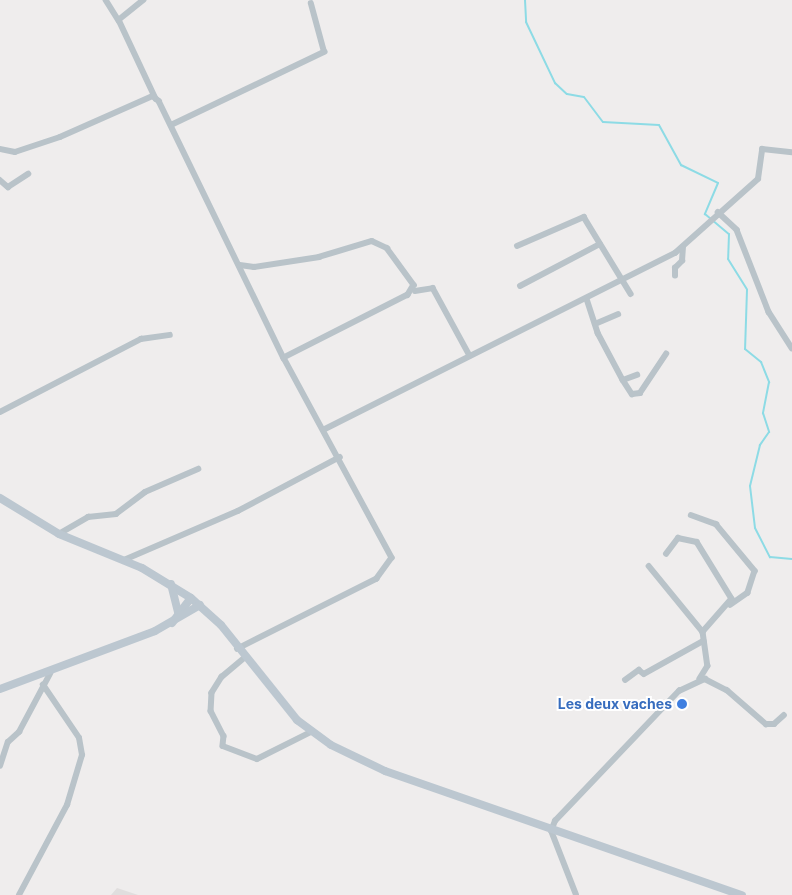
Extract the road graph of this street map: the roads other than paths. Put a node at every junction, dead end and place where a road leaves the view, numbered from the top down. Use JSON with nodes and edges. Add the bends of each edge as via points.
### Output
{"nodes":[{"id":1,"x":106,"y":0,"type":"edge"},
{"id":2,"x":144,"y":0,"type":"edge"},
{"id":3,"x":311,"y":4,"type":"dead end"},
{"id":4,"x":120,"y":23,"type":"junction"},
{"id":5,"x":156,"y":99,"type":"junction"},
{"id":6,"x":171,"y":125,"type":"junction"},
{"id":7,"x":0,"y":149,"type":"edge"},
{"id":8,"x":792,"y":152,"type":"edge"},
{"id":9,"x":28,"y":174,"type":"dead end"},
{"id":10,"x":0,"y":180,"type":"edge"},
{"id":11,"x":718,"y":212,"type":"junction"},
{"id":12,"x":600,"y":244,"type":"junction"},
{"id":13,"x":517,"y":246,"type":"dead end"},
{"id":14,"x":682,"y":247,"type":"junction"},
{"id":15,"x":240,"y":265,"type":"junction"},
{"id":16,"x":675,"y":276,"type":"dead end"},
{"id":17,"x":622,"y":280,"type":"junction"},
{"id":18,"x":520,"y":286,"type":"dead end"},
{"id":19,"x":414,"y":291,"type":"junction"},
{"id":20,"x":631,"y":294,"type":"dead end"},
{"id":21,"x":587,"y":299,"type":"junction"},
{"id":22,"x":618,"y":314,"type":"dead end"},
{"id":23,"x":595,"y":324,"type":"junction"},
{"id":24,"x":170,"y":335,"type":"dead end"},
{"id":25,"x":792,"y":348,"type":"edge"},
{"id":26,"x":666,"y":354,"type":"dead end"},
{"id":27,"x":470,"y":356,"type":"junction"},
{"id":28,"x":284,"y":358,"type":"junction"},
{"id":29,"x":637,"y":376,"type":"dead end"},
{"id":30,"x":624,"y":380,"type":"junction"},
{"id":31,"x":0,"y":412,"type":"edge"},
{"id":32,"x":325,"y":429,"type":"junction"},
{"id":33,"x":340,"y":456,"type":"junction"},
{"id":34,"x":198,"y":469,"type":"dead end"},
{"id":35,"x":0,"y":498,"type":"edge"},
{"id":36,"x":691,"y":516,"type":"dead end"},
{"id":37,"x":59,"y":534,"type":"junction"},
{"id":38,"x":666,"y":554,"type":"dead end"},
{"id":39,"x":124,"y":560,"type":"junction"},
{"id":40,"x":649,"y":566,"type":"dead end"},
{"id":41,"x":171,"y":584,"type":"junction"},
{"id":42,"x":191,"y":598,"type":"junction"},
{"id":43,"x":200,"y":605,"type":"junction"},
{"id":44,"x":730,"y":606,"type":"junction"},
{"id":45,"x":210,"y":613,"type":"junction"},
{"id":46,"x":182,"y":615,"type":"junction"},
{"id":47,"x":703,"y":632,"type":"junction"},
{"id":48,"x":703,"y":641,"type":"junction"},
{"id":49,"x":238,"y":649,"type":"junction"},
{"id":50,"x":245,"y":658,"type":"junction"},
{"id":51,"x":50,"y":674,"type":"junction"},
{"id":52,"x":700,"y":679,"type":"junction"},
{"id":53,"x":625,"y":680,"type":"dead end"},
{"id":54,"x":43,"y":685,"type":"junction"},
{"id":55,"x":0,"y":689,"type":"edge"},
{"id":56,"x":784,"y":715,"type":"dead end"},
{"id":57,"x":311,"y":732,"type":"junction"},
{"id":58,"x":0,"y":766,"type":"edge"},
{"id":59,"x":551,"y":831,"type":"junction"},
{"id":60,"x":19,"y":895,"type":"edge"},
{"id":61,"x":576,"y":895,"type":"edge"},
{"id":62,"x":742,"y":895,"type":"edge"}],
"edges":[{"from":1,"to":4,"type":"street"},
{"from":2,"to":4,"type":"street","via":[[122,13]]},
{"from":3,"to":6,"type":"street","via":[[324,52]]},
{"from":4,"to":5,"type":"street"},
{"from":5,"to":6,"type":"street"},
{"from":5,"to":7,"type":"street","via":[[153,96],[28,148],[8,152]]},
{"from":6,"to":15,"type":"street"},
{"from":8,"to":11,"type":"street","via":[[762,149],[758,179]]},
{"from":9,"to":10,"type":"street","via":[[8,187]]},
{"from":11,"to":14,"type":"street"},
{"from":11,"to":25,"type":"street","via":[[737,230],[769,312]]},
{"from":12,"to":13,"type":"street","via":[[584,217]]},
{"from":12,"to":17,"type":"street"},
{"from":12,"to":18,"type":"street"},
{"from":14,"to":16,"type":"street","via":[[682,261],[675,268]]},
{"from":14,"to":17,"type":"street"},
{"from":15,"to":19,"type":"street","via":[[254,267],[319,257],[372,241],[386,248]]},
{"from":15,"to":28,"type":"street"},
{"from":17,"to":20,"type":"street"},
{"from":17,"to":21,"type":"street"},
{"from":19,"to":27,"type":"street","via":[[433,288]]},
{"from":19,"to":28,"type":"street"},
{"from":21,"to":23,"type":"street"},
{"from":21,"to":27,"type":"street"},
{"from":22,"to":23,"type":"street"},
{"from":23,"to":30,"type":"street"},
{"from":24,"to":31,"type":"street","via":[[141,339]]},
{"from":26,"to":30,"type":"street","via":[[640,393],[632,394]]},
{"from":27,"to":32,"type":"street"},
{"from":28,"to":32,"type":"street"},
{"from":29,"to":30,"type":"street"},
{"from":32,"to":33,"type":"street"},
{"from":33,"to":39,"type":"street","via":[[238,511]]},
{"from":33,"to":49,"type":"street","via":[[392,558],[389,567],[378,579]]},
{"from":34,"to":37,"type":"street","via":[[146,492],[116,514],[88,517]]},
{"from":35,"to":37,"type":"main road"},
{"from":36,"to":44,"type":"street","via":[[716,524],[754,571],[748,593]]},
{"from":37,"to":39,"type":"main road"},
{"from":38,"to":44,"type":"street","via":[[678,538],[697,542],[727,585]]},
{"from":39,"to":41,"type":"main road"},
{"from":40,"to":47,"type":"street"},
{"from":41,"to":42,"type":"main road"},
{"from":41,"to":46,"type":"main road"},
{"from":42,"to":43,"type":"main road"},
{"from":42,"to":46,"type":"main road"},
{"from":43,"to":45,"type":"main road"},
{"from":43,"to":46,"type":"main road"},
{"from":44,"to":47,"type":"street","via":[[715,614]]},
{"from":45,"to":46,"type":"main road"},
{"from":45,"to":49,"type":"main road"},
{"from":46,"to":51,"type":"main road"},
{"from":47,"to":48,"type":"street"},
{"from":48,"to":52,"type":"street","via":[[708,666]]},
{"from":48,"to":53,"type":"street","via":[[644,674],[639,670]]},
{"from":49,"to":50,"type":"main road"},
{"from":50,"to":57,"type":"main road"},
{"from":50,"to":57,"type":"street","via":[[222,677],[212,693],[211,711],[224,736],[223,746],[257,759]]},
{"from":51,"to":54,"type":"street"},
{"from":51,"to":55,"type":"main road"},
{"from":52,"to":56,"type":"street","via":[[726,690],[766,724],[774,724]]},
{"from":52,"to":59,"type":"street","via":[[679,691],[555,821]]},
{"from":54,"to":58,"type":"street","via":[[19,732],[8,742]]},
{"from":54,"to":60,"type":"street","via":[[79,738],[82,755],[67,805]]},
{"from":57,"to":59,"type":"main road","via":[[385,770]]},
{"from":59,"to":61,"type":"street"},
{"from":59,"to":62,"type":"main road"}]}
